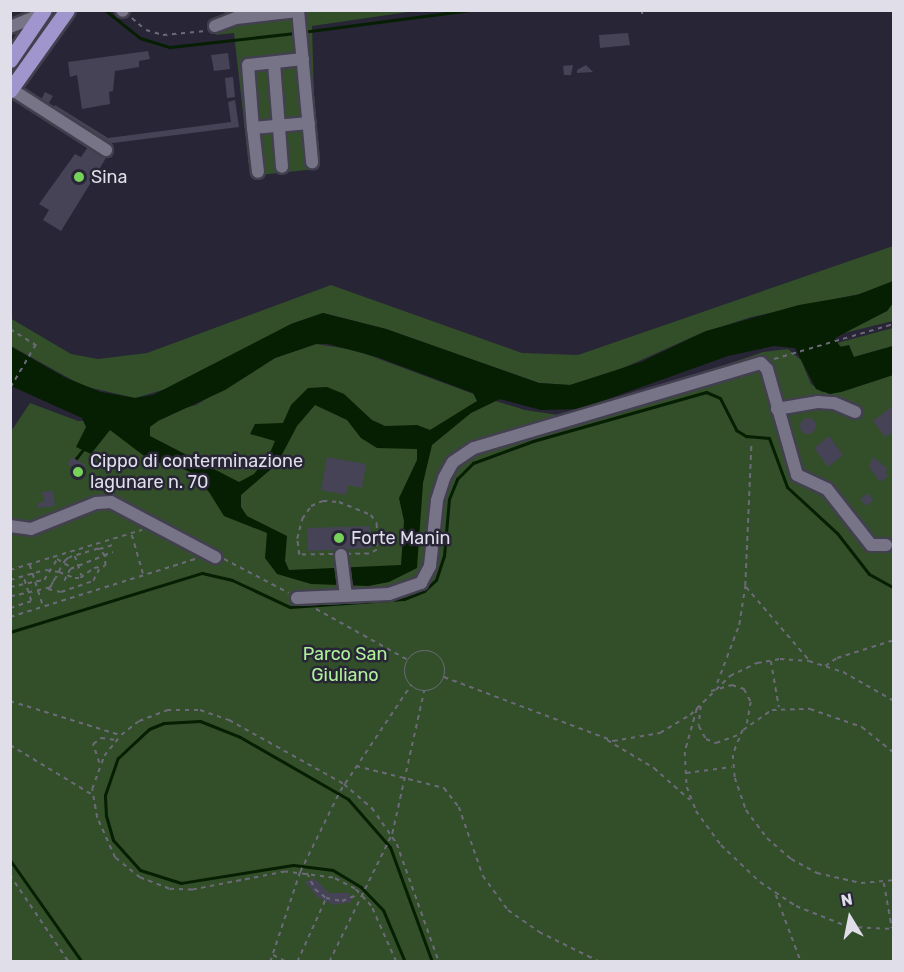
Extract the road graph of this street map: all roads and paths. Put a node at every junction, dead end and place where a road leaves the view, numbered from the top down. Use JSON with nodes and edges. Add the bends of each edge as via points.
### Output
{"nodes":[{"id":1,"x":43,"y":10,"type":"edge"},
{"id":2,"x":56,"y":10,"type":"edge"},
{"id":3,"x":67,"y":10,"type":"edge"},
{"id":4,"x":642,"y":10,"type":"edge"},
{"id":5,"x":123,"y":11,"type":"edge"},
{"id":6,"x":293,"y":11,"type":"edge"},
{"id":7,"x":643,"y":18,"type":"dead end"},
{"id":8,"x":215,"y":26,"type":"joint"},
{"id":9,"x":10,"y":27,"type":"edge"},
{"id":10,"x":14,"y":54,"type":"edge"},
{"id":11,"x":303,"y":59,"type":"junction"},
{"id":12,"x":274,"y":63,"type":"junction"},
{"id":13,"x":10,"y":78,"type":"edge"},
{"id":14,"x":11,"y":90,"type":"edge"},
{"id":15,"x":309,"y":123,"type":"junction"},
{"id":16,"x":279,"y":126,"type":"junction"},
{"id":17,"x":253,"y":128,"type":"junction"},
{"id":18,"x":106,"y":150,"type":"dead end"},
{"id":19,"x":312,"y":162,"type":"dead end"},
{"id":20,"x":282,"y":167,"type":"dead end"},
{"id":21,"x":258,"y":172,"type":"dead end"},
{"id":22,"x":894,"y":324,"type":"edge"},
{"id":23,"x":10,"y":328,"type":"edge"},
{"id":24,"x":761,"y":363,"type":"junction"},
{"id":25,"x":10,"y":389,"type":"edge"},
{"id":26,"x":777,"y":409,"type":"junction"},
{"id":27,"x":855,"y":412,"type":"dead end"},
{"id":28,"x":751,"y":446,"type":"dead end"},
{"id":29,"x":10,"y":526,"type":"edge"},
{"id":30,"x":157,"y":526,"type":"junction"},
{"id":31,"x":132,"y":534,"type":"junction"},
{"id":32,"x":113,"y":545,"type":"dead end"},
{"id":33,"x":886,"y":545,"type":"dead end"},
{"id":34,"x":98,"y":549,"type":"junction"},
{"id":35,"x":113,"y":552,"type":"dead end"},
{"id":36,"x":105,"y":555,"type":"junction"},
{"id":37,"x":75,"y":556,"type":"junction"},
{"id":38,"x":214,"y":557,"type":"junction"},
{"id":39,"x":342,"y":560,"type":"junction"},
{"id":40,"x":65,"y":562,"type":"junction"},
{"id":41,"x":30,"y":564,"type":"junction"},
{"id":42,"x":79,"y":566,"type":"junction"},
{"id":43,"x":72,"y":568,"type":"junction"},
{"id":44,"x":100,"y":568,"type":"junction"},
{"id":45,"x":10,"y":570,"type":"edge"},
{"id":46,"x":50,"y":570,"type":"junction"},
{"id":47,"x":59,"y":572,"type":"junction"},
{"id":48,"x":33,"y":573,"type":"junction"},
{"id":49,"x":144,"y":574,"type":"junction"},
{"id":50,"x":66,"y":575,"type":"junction"},
{"id":51,"x":23,"y":576,"type":"junction"},
{"id":52,"x":83,"y":577,"type":"junction"},
{"id":53,"x":11,"y":580,"type":"edge"},
{"id":54,"x":64,"y":580,"type":"dead end"},
{"id":55,"x":36,"y":582,"type":"junction"},
{"id":56,"x":26,"y":585,"type":"junction"},
{"id":57,"x":10,"y":586,"type":"edge"},
{"id":58,"x":745,"y":586,"type":"junction"},
{"id":59,"x":47,"y":589,"type":"junction"},
{"id":60,"x":39,"y":591,"type":"junction"},
{"id":61,"x":345,"y":592,"type":"junction"},
{"id":62,"x":29,"y":593,"type":"junction"},
{"id":63,"x":10,"y":597,"type":"edge"},
{"id":64,"x":297,"y":598,"type":"joint"},
{"id":65,"x":44,"y":606,"type":"junction"},
{"id":66,"x":10,"y":608,"type":"edge"},
{"id":67,"x":316,"y":609,"type":"dead end"},
{"id":68,"x":10,"y":617,"type":"edge"},
{"id":69,"x":894,"y":640,"type":"edge"},
{"id":70,"x":408,"y":660,"type":"junction"},
{"id":71,"x":771,"y":660,"type":"junction"},
{"id":72,"x":809,"y":661,"type":"junction"},
{"id":73,"x":825,"y":666,"type":"junction"},
{"id":74,"x":444,"y":677,"type":"junction"},
{"id":75,"x":411,"y":685,"type":"junction"},
{"id":76,"x":717,"y":685,"type":"junction"},
{"id":77,"x":424,"y":691,"type":"junction"},
{"id":78,"x":706,"y":696,"type":"junction"},
{"id":79,"x":10,"y":701,"type":"edge"},
{"id":80,"x":702,"y":701,"type":"junction"},
{"id":81,"x":894,"y":701,"type":"edge"},
{"id":82,"x":779,"y":708,"type":"junction"},
{"id":83,"x":698,"y":709,"type":"junction"},
{"id":84,"x":746,"y":726,"type":"junction"},
{"id":85,"x":743,"y":730,"type":"junction"},
{"id":86,"x":120,"y":735,"type":"junction"},
{"id":87,"x":599,"y":737,"type":"junction"},
{"id":88,"x":116,"y":740,"type":"junction"},
{"id":89,"x":10,"y":745,"type":"edge"},
{"id":90,"x":894,"y":753,"type":"edge"},
{"id":91,"x":100,"y":764,"type":"junction"},
{"id":92,"x":356,"y":765,"type":"junction"},
{"id":93,"x":732,"y":767,"type":"junction"},
{"id":94,"x":685,"y":773,"type":"junction"},
{"id":95,"x":405,"y":777,"type":"junction"},
{"id":96,"x":344,"y":784,"type":"junction"},
{"id":97,"x":93,"y":795,"type":"junction"},
{"id":98,"x":692,"y":803,"type":"junction"},
{"id":99,"x":392,"y":834,"type":"junction"},
{"id":100,"x":300,"y":872,"type":"junction"},
{"id":101,"x":307,"y":872,"type":"junction"},
{"id":102,"x":10,"y":875,"type":"edge"},
{"id":103,"x":894,"y":880,"type":"edge"},
{"id":104,"x":884,"y":883,"type":"junction"},
{"id":105,"x":360,"y":894,"type":"junction"},
{"id":106,"x":776,"y":895,"type":"junction"},
{"id":107,"x":364,"y":896,"type":"junction"},
{"id":108,"x":326,"y":898,"type":"junction"},
{"id":109,"x":893,"y":929,"type":"edge"},
{"id":110,"x":272,"y":955,"type":"junction"},
{"id":111,"x":69,"y":962,"type":"edge"},
{"id":112,"x":270,"y":962,"type":"edge"},
{"id":113,"x":287,"y":962,"type":"edge"},
{"id":114,"x":297,"y":962,"type":"edge"},
{"id":115,"x":329,"y":962,"type":"edge"},
{"id":116,"x":396,"y":962,"type":"edge"},
{"id":117,"x":440,"y":962,"type":"edge"},
{"id":118,"x":600,"y":962,"type":"edge"},
{"id":119,"x":801,"y":962,"type":"edge"}],
"edges":[{"from":1,"to":9,"type":"street","via":[[26,24]]},
{"from":1,"to":10,"type":"main road"},
{"from":2,"to":13,"type":"main road"},
{"from":3,"to":14,"type":"main road"},
{"from":4,"to":7,"type":"path"},
{"from":5,"to":8,"type":"path","via":[[146,30],[162,35],[192,35]]},
{"from":6,"to":8,"type":"street","via":[[236,18]]},
{"from":6,"to":11,"type":"street"},
{"from":9,"to":10,"type":"street"},
{"from":11,"to":12,"type":"street"},
{"from":11,"to":15,"type":"street"},
{"from":12,"to":16,"type":"street"},
{"from":12,"to":17,"type":"street","via":[[248,65]]},
{"from":14,"to":18,"type":"street"},
{"from":15,"to":16,"type":"street"},
{"from":15,"to":19,"type":"street"},
{"from":16,"to":17,"type":"street"},
{"from":16,"to":20,"type":"street"},
{"from":17,"to":21,"type":"street"},
{"from":22,"to":24,"type":"path"},
{"from":23,"to":25,"type":"path","via":[[36,345]]},
{"from":24,"to":26,"type":"street","via":[[767,369]]},
{"from":24,"to":61,"type":"street","via":[[474,448],[453,462],[444,478],[437,500],[430,566],[421,583],[389,594]]},
{"from":26,"to":27,"type":"street","via":[[818,402],[834,403]]},
{"from":26,"to":33,"type":"street","via":[[797,474],[827,489],[871,545]]},
{"from":28,"to":58,"type":"path"},
{"from":29,"to":30,"type":"street","via":[[31,529],[104,502],[124,506]]},
{"from":30,"to":31,"type":"path"},
{"from":30,"to":38,"type":"street"},
{"from":31,"to":41,"type":"path"},
{"from":31,"to":49,"type":"path"},
{"from":32,"to":34,"type":"path"},
{"from":34,"to":36,"type":"path"},
{"from":34,"to":37,"type":"path"},
{"from":35,"to":36,"type":"path"},
{"from":36,"to":42,"type":"path"},
{"from":36,"to":44,"type":"path","via":[[106,564]]},
{"from":37,"to":40,"type":"path"},
{"from":37,"to":42,"type":"path"},
{"from":38,"to":49,"type":"path","via":[[192,559]]},
{"from":38,"to":64,"type":"path","via":[[240,566]]},
{"from":39,"to":39,"type":"path","via":[[377,550],[375,519],[339,502],[317,503],[302,519],[297,539],[299,555]]},
{"from":39,"to":61,"type":"street"},
{"from":40,"to":43,"type":"path"},
{"from":40,"to":46,"type":"path","via":[[54,561]]},
{"from":40,"to":47,"type":"path"},
{"from":41,"to":45,"type":"path"},
{"from":41,"to":48,"type":"path"},
{"from":42,"to":43,"type":"path"},
{"from":42,"to":52,"type":"path"},
{"from":43,"to":50,"type":"path"},
{"from":44,"to":52,"type":"path"},
{"from":44,"to":59,"type":"path","via":[[93,581],[61,592]]},
{"from":46,"to":47,"type":"path"},
{"from":46,"to":48,"type":"path"},
{"from":46,"to":55,"type":"path","via":[[46,578]]},
{"from":47,"to":50,"type":"path"},
{"from":47,"to":59,"type":"path"},
{"from":48,"to":51,"type":"path"},
{"from":48,"to":55,"type":"path"},
{"from":49,"to":65,"type":"path"},
{"from":50,"to":52,"type":"path"},
{"from":50,"to":54,"type":"path"},
{"from":51,"to":53,"type":"path"},
{"from":51,"to":56,"type":"path"},
{"from":55,"to":56,"type":"path"},
{"from":55,"to":60,"type":"path"},
{"from":56,"to":57,"type":"path"},
{"from":56,"to":62,"type":"path"},
{"from":58,"to":72,"type":"path"},
{"from":58,"to":76,"type":"path","via":[[737,633]]},
{"from":59,"to":60,"type":"path"},
{"from":60,"to":62,"type":"path"},
{"from":60,"to":65,"type":"path"},
{"from":61,"to":64,"type":"street"},
{"from":62,"to":63,"type":"path"},
{"from":62,"to":66,"type":"path","via":[[30,601]]},
{"from":65,"to":68,"type":"path"},
{"from":67,"to":70,"type":"path"},
{"from":69,"to":73,"type":"path","via":[[837,658]]},
{"from":70,"to":74,"type":"path","via":[[422,651],[433,653],[442,660]]},
{"from":70,"to":75,"type":"path","via":[[405,670]]},
{"from":71,"to":72,"type":"path"},
{"from":71,"to":76,"type":"path","via":[[746,667]]},
{"from":71,"to":82,"type":"path"},
{"from":72,"to":73,"type":"path"},
{"from":73,"to":81,"type":"path","via":[[865,682]]},
{"from":74,"to":77,"type":"path","via":[[434,689]]},
{"from":74,"to":87,"type":"path"},
{"from":75,"to":77,"type":"path"},
{"from":75,"to":92,"type":"path"},
{"from":76,"to":78,"type":"path"},
{"from":77,"to":95,"type":"path"},
{"from":78,"to":80,"type":"path"},
{"from":78,"to":84,"type":"path","via":[[725,686],[744,689],[752,702]]},
{"from":79,"to":86,"type":"path"},
{"from":80,"to":83,"type":"path"},
{"from":80,"to":85,"type":"path","via":[[699,726],[706,739],[724,741]]},
{"from":82,"to":84,"type":"path"},
{"from":82,"to":90,"type":"path","via":[[838,717],[862,728]]},
{"from":83,"to":87,"type":"path","via":[[650,736],[622,741]]},
{"from":83,"to":94,"type":"path","via":[[688,738]]},
{"from":84,"to":85,"type":"path"},
{"from":85,"to":93,"type":"path"},
{"from":86,"to":88,"type":"path"},
{"from":86,"to":96,"type":"path","via":[[167,711],[200,710],[229,720]]},
{"from":87,"to":98,"type":"path","via":[[654,768]]},
{"from":88,"to":91,"type":"path"},
{"from":88,"to":91,"type":"path","via":[[101,738],[93,744]]},
{"from":89,"to":97,"type":"path"},
{"from":91,"to":97,"type":"path"},
{"from":92,"to":95,"type":"path"},
{"from":92,"to":96,"type":"path"},
{"from":93,"to":94,"type":"path"},
{"from":93,"to":104,"type":"path","via":[[746,810],[783,853],[828,876]]},
{"from":94,"to":98,"type":"path"},
{"from":95,"to":99,"type":"path"},
{"from":95,"to":118,"type":"path","via":[[437,784],[450,794],[459,807],[483,876],[508,910],[525,924]]},
{"from":96,"to":99,"type":"path","via":[[372,808]]},
{"from":96,"to":100,"type":"path"},
{"from":97,"to":100,"type":"path","via":[[102,835],[115,858],[140,878],[159,886],[192,890]]},
{"from":98,"to":106,"type":"path","via":[[721,845]]},
{"from":99,"to":107,"type":"path"},
{"from":99,"to":117,"type":"path"},
{"from":100,"to":101,"type":"path"},
{"from":100,"to":110,"type":"path"},
{"from":101,"to":105,"type":"path","via":[[340,881]]},
{"from":101,"to":108,"type":"path","via":[[312,885]]},
{"from":102,"to":111,"type":"path"},
{"from":103,"to":104,"type":"path"},
{"from":104,"to":109,"type":"path"},
{"from":105,"to":107,"type":"path"},
{"from":105,"to":108,"type":"path","via":[[342,901]]},
{"from":106,"to":109,"type":"path","via":[[839,925]]},
{"from":106,"to":119,"type":"path"},
{"from":107,"to":115,"type":"path"},
{"from":107,"to":116,"type":"path"},
{"from":108,"to":114,"type":"path"},
{"from":110,"to":112,"type":"path"},
{"from":110,"to":113,"type":"path"}]}
